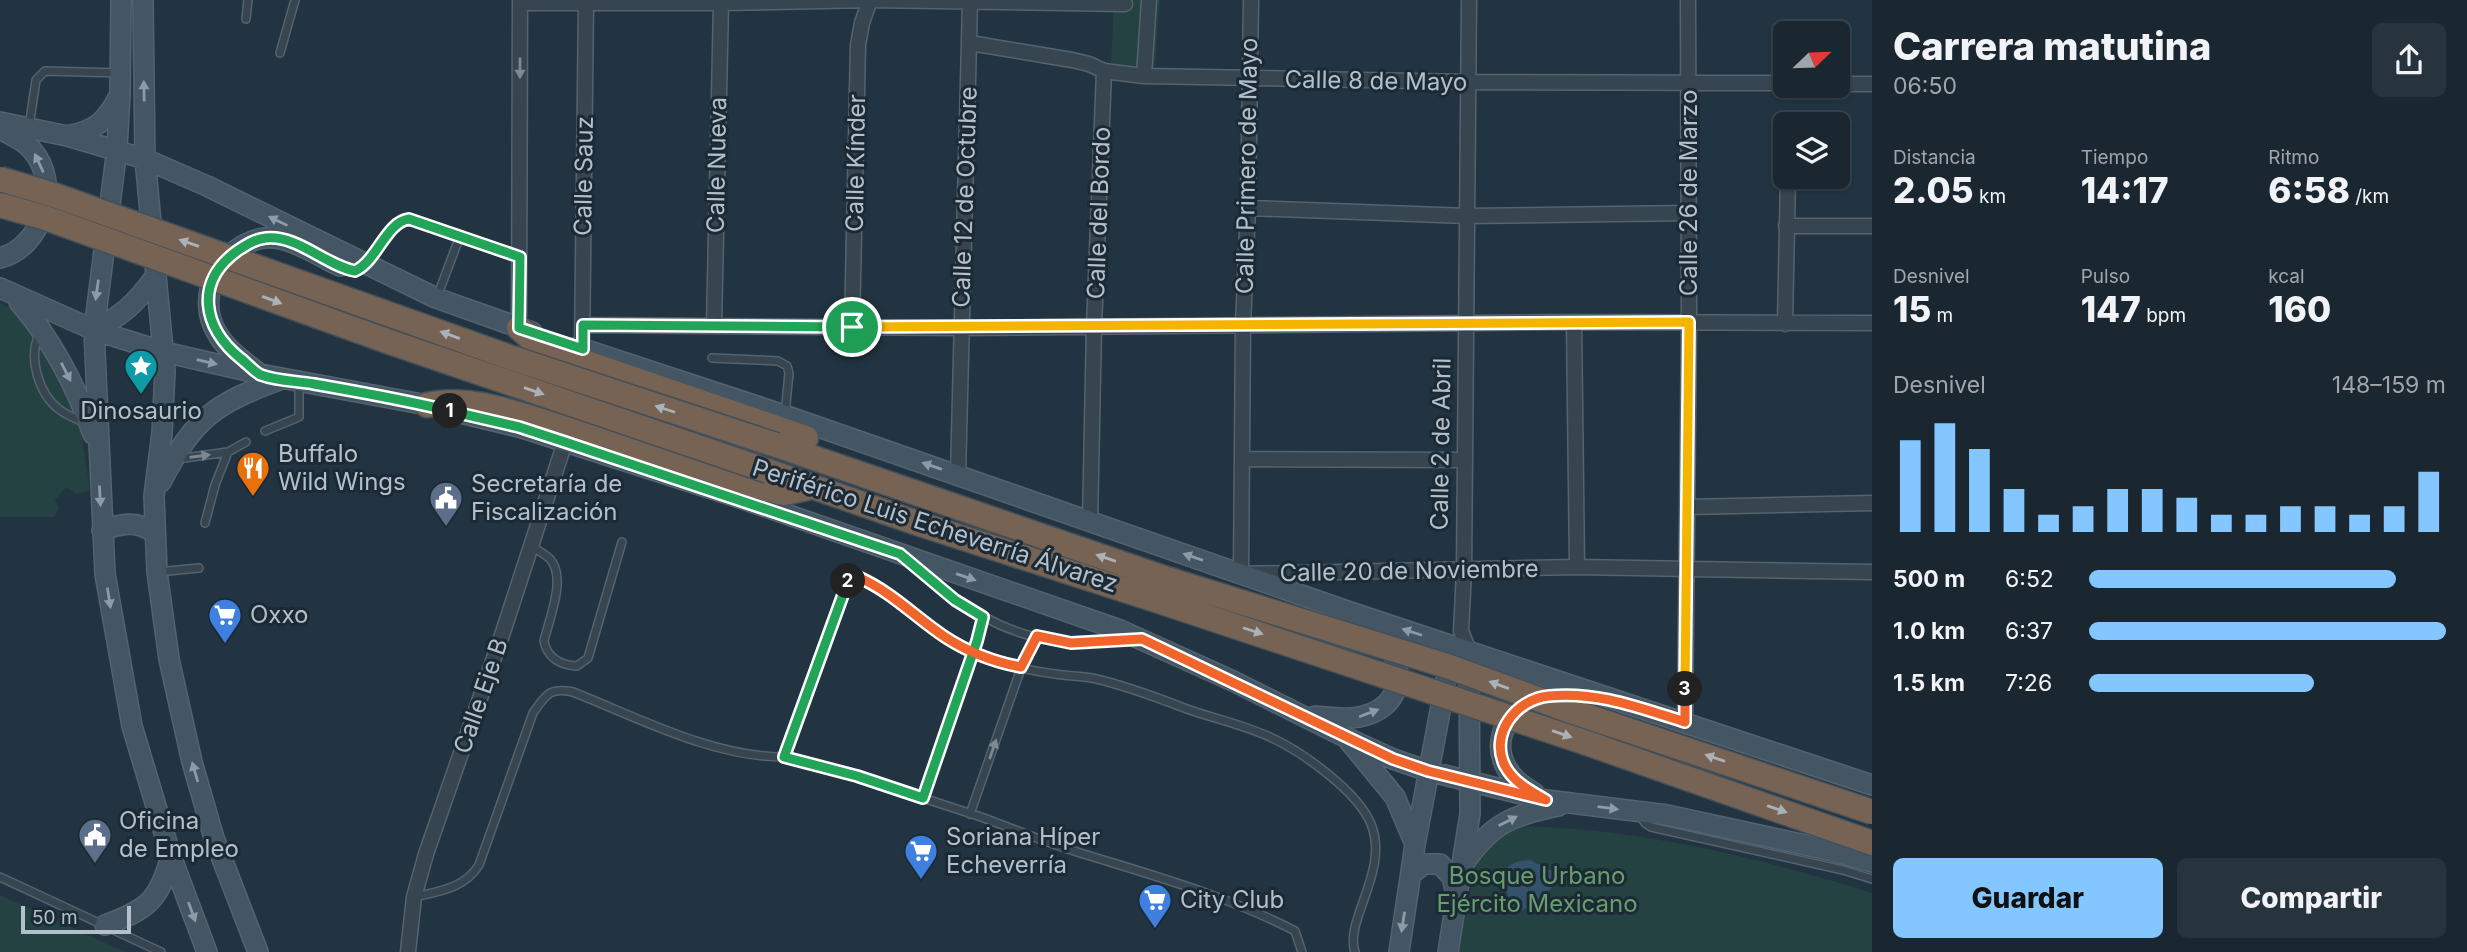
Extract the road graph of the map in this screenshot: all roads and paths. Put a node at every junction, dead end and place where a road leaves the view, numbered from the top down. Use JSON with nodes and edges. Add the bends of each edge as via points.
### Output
{"nodes":[{"id":1,"x":121,"y":0,"type":"edge"},
{"id":2,"x":143,"y":0,"type":"edge"},
{"id":3,"x":248,"y":0,"type":"edge"},
{"id":4,"x":295,"y":0,"type":"edge"},
{"id":5,"x":870,"y":0,"type":"edge"},
{"id":6,"x":1149,"y":0,"type":"edge"},
{"id":7,"x":1251,"y":0,"type":"edge"},
{"id":8,"x":1469,"y":0,"type":"edge"},
{"id":9,"x":1688,"y":0,"type":"edge"},
{"id":10,"x":520,"y":1,"type":"edge"},
{"id":11,"x":970,"y":2,"type":"junction"},
{"id":12,"x":586,"y":3,"type":"junction"},
{"id":13,"x":721,"y":4,"type":"junction"},
{"id":14,"x":1125,"y":4,"type":"dead end"},
{"id":15,"x":246,"y":19,"type":"dead end"},
{"id":16,"x":970,"y":43,"type":"junction"},
{"id":17,"x":280,"y":53,"type":"dead end"},
{"id":18,"x":1104,"y":71,"type":"junction"},
{"id":19,"x":121,"y":73,"type":"junction"},
{"id":20,"x":1144,"y":76,"type":"junction"},
{"id":21,"x":1249,"y":79,"type":"junction"},
{"id":22,"x":1468,"y":82,"type":"junction"},
{"id":23,"x":1689,"y":82,"type":"junction"},
{"id":24,"x":1773,"y":83,"type":"edge"},
{"id":25,"x":1850,"y":84,"type":"edge"},
{"id":26,"x":1872,"y":84,"type":"edge"},
{"id":27,"x":121,"y":94,"type":"junction"},
{"id":28,"x":0,"y":122,"type":"edge"},
{"id":29,"x":29,"y":127,"type":"junction"},
{"id":30,"x":0,"y":129,"type":"edge"},
{"id":31,"x":67,"y":136,"type":"junction"},
{"id":32,"x":117,"y":149,"type":"junction"},
{"id":33,"x":145,"y":159,"type":"junction"},
{"id":34,"x":0,"y":179,"type":"edge"},
{"id":35,"x":1788,"y":189,"type":"edge"},
{"id":36,"x":0,"y":205,"type":"edge"},
{"id":37,"x":1248,"y":208,"type":"junction"},
{"id":38,"x":1689,"y":213,"type":"junction"},
{"id":39,"x":1468,"y":216,"type":"junction"},
{"id":40,"x":1786,"y":226,"type":"junction"},
{"id":41,"x":1872,"y":226,"type":"edge"},
{"id":42,"x":460,"y":236,"type":"junction"},
{"id":43,"x":520,"y":257,"type":"junction"},
{"id":44,"x":0,"y":258,"type":"edge"},
{"id":45,"x":366,"y":264,"type":"junction"},
{"id":46,"x":155,"y":277,"type":"junction"},
{"id":47,"x":7,"y":292,"type":"edge"},
{"id":48,"x":436,"y":298,"type":"junction"},
{"id":49,"x":1574,"y":322,"type":"junction"},
{"id":50,"x":1689,"y":322,"type":"junction"},
{"id":51,"x":1872,"y":323,"type":"edge"},
{"id":52,"x":1466,"y":324,"type":"junction"},
{"id":53,"x":1785,"y":324,"type":"junction"},
{"id":54,"x":583,"y":325,"type":"junction"},
{"id":55,"x":1242,"y":325,"type":"junction"},
{"id":56,"x":714,"y":326,"type":"junction"},
{"id":57,"x":852,"y":327,"type":"junction"},
{"id":58,"x":1094,"y":327,"type":"junction"},
{"id":59,"x":519,"y":328,"type":"junction"},
{"id":60,"x":961,"y":328,"type":"junction"},
{"id":61,"x":43,"y":330,"type":"junction"},
{"id":62,"x":94,"y":330,"type":"junction"},
{"id":63,"x":583,"y":349,"type":"junction"},
{"id":64,"x":164,"y":352,"type":"junction"},
{"id":65,"x":712,"y":358,"type":"dead end"},
{"id":66,"x":260,"y":374,"type":"junction"},
{"id":67,"x":291,"y":380,"type":"junction"},
{"id":68,"x":427,"y":405,"type":"junction"},
{"id":69,"x":785,"y":415,"type":"junction"},
{"id":70,"x":89,"y":424,"type":"junction"},
{"id":71,"x":265,"y":431,"type":"dead end"},
{"id":72,"x":246,"y":442,"type":"dead end"},
{"id":73,"x":565,"y":442,"type":"junction"},
{"id":74,"x":98,"y":449,"type":"junction"},
{"id":75,"x":228,"y":452,"type":"junction"},
{"id":76,"x":1242,"y":459,"type":"junction"},
{"id":77,"x":173,"y":460,"type":"junction"},
{"id":78,"x":1465,"y":460,"type":"junction"},
{"id":79,"x":958,"y":475,"type":"junction"},
{"id":80,"x":894,"y":485,"type":"junction"},
{"id":81,"x":812,"y":486,"type":"junction"},
{"id":82,"x":154,"y":496,"type":"junction"},
{"id":83,"x":1872,"y":503,"type":"edge"},
{"id":84,"x":1687,"y":507,"type":"junction"},
{"id":85,"x":1090,"y":522,"type":"junction"},
{"id":86,"x":205,"y":523,"type":"dead end"},
{"id":87,"x":102,"y":530,"type":"junction"},
{"id":88,"x":153,"y":532,"type":"junction"},
{"id":89,"x":622,"y":542,"type":"dead end"},
{"id":90,"x":531,"y":546,"type":"junction"},
{"id":91,"x":900,"y":554,"type":"junction"},
{"id":92,"x":1577,"y":567,"type":"junction"},
{"id":93,"x":199,"y":568,"type":"dead end"},
{"id":94,"x":1688,"y":568,"type":"junction"},
{"id":95,"x":1464,"y":571,"type":"junction"},
{"id":96,"x":157,"y":572,"type":"junction"},
{"id":97,"x":1872,"y":572,"type":"edge"},
{"id":98,"x":1241,"y":574,"type":"junction"},
{"id":99,"x":1167,"y":592,"type":"junction"},
{"id":100,"x":1350,"y":612,"type":"junction"},
{"id":101,"x":983,"y":617,"type":"junction"},
{"id":102,"x":1037,"y":636,"type":"junction"},
{"id":103,"x":1142,"y":639,"type":"junction"},
{"id":104,"x":1461,"y":643,"type":"junction"},
{"id":105,"x":973,"y":652,"type":"junction"},
{"id":106,"x":1021,"y":667,"type":"junction"},
{"id":107,"x":1610,"y":698,"type":"junction"},
{"id":108,"x":1302,"y":715,"type":"junction"},
{"id":109,"x":1685,"y":722,"type":"junction"},
{"id":110,"x":1345,"y":737,"type":"junction"},
{"id":111,"x":784,"y":757,"type":"junction"},
{"id":112,"x":1428,"y":771,"type":"junction"},
{"id":113,"x":1470,"y":780,"type":"junction"},
{"id":114,"x":1872,"y":785,"type":"edge"},
{"id":115,"x":923,"y":798,"type":"junction"},
{"id":116,"x":1546,"y":800,"type":"junction"},
{"id":117,"x":1570,"y":803,"type":"junction"},
{"id":118,"x":1639,"y":812,"type":"junction"},
{"id":119,"x":1872,"y":812,"type":"edge"},
{"id":120,"x":970,"y":814,"type":"junction"},
{"id":121,"x":1872,"y":843,"type":"edge"},
{"id":122,"x":1415,"y":845,"type":"junction"},
{"id":123,"x":171,"y":856,"type":"junction"},
{"id":124,"x":1872,"y":862,"type":"edge"},
{"id":125,"x":1462,"y":865,"type":"junction"},
{"id":126,"x":1410,"y":874,"type":"junction"},
{"id":127,"x":0,"y":877,"type":"edge"},
{"id":128,"x":1872,"y":879,"type":"edge"},
{"id":129,"x":1456,"y":894,"type":"junction"},
{"id":130,"x":414,"y":897,"type":"junction"},
{"id":131,"x":105,"y":925,"type":"junction"},
{"id":132,"x":161,"y":952,"type":"edge"},
{"id":133,"x":207,"y":952,"type":"edge"},
{"id":134,"x":258,"y":952,"type":"edge"},
{"id":135,"x":408,"y":952,"type":"edge"},
{"id":136,"x":1302,"y":952,"type":"edge"},
{"id":137,"x":1356,"y":952,"type":"edge"},
{"id":138,"x":1399,"y":952,"type":"edge"},
{"id":139,"x":1448,"y":952,"type":"edge"}],
"edges":[{"from":1,"to":19,"type":"street"},
{"from":33,"to":2,"type":"street","one_way":true},
{"from":3,"to":15,"type":"lane"},
{"from":4,"to":17,"type":"lane"},
{"from":5,"to":11,"type":"street"},
{"from":5,"to":13,"type":"street"},
{"from":5,"to":57,"type":"street","name":"Calle Kínder","via":[[859,45]]},
{"from":6,"to":20,"type":"street"},
{"from":7,"to":21,"type":"street","name":"Calle Primero de Mayo"},
{"from":8,"to":22,"type":"street","name":"Calle 2 de Abril"},
{"from":9,"to":23,"type":"street","name":"Calle 26 de Marzo"},
{"from":10,"to":12,"type":"street"},
{"from":10,"to":43,"type":"street","one_way":true},
{"from":11,"to":14,"type":"street"},
{"from":11,"to":16,"type":"street","name":"Calle 12 de Octubre"},
{"from":12,"to":13,"type":"street"},
{"from":12,"to":54,"type":"street","name":"Calle Sauz"},
{"from":13,"to":56,"type":"street","name":"Calle Nueva"},
{"from":16,"to":18,"type":"street","name":"Calle 8 de Mayo","via":[[1072,60]]},
{"from":16,"to":60,"type":"street","name":"Calle 12 de Octubre"},
{"from":18,"to":20,"type":"street","name":"Calle 8 de Mayo"},
{"from":18,"to":58,"type":"street","name":"Calle del Bordo"},
{"from":19,"to":27,"type":"street"},
{"from":19,"to":29,"type":"lane","via":[[45,71],[36,80]]},
{"from":20,"to":21,"type":"street","name":"Calle 8 de Mayo"},
{"from":21,"to":22,"type":"street","name":"Calle 8 de Mayo"},
{"from":21,"to":37,"type":"street","name":"Calle Primero de Mayo"},
{"from":22,"to":23,"type":"street","name":"Calle 8 de Mayo"},
{"from":22,"to":39,"type":"street","name":"Calle 2 de Abril"},
{"from":23,"to":24,"type":"street","name":"Calle 8 de Mayo"},
{"from":23,"to":38,"type":"street","name":"Calle 26 de Marzo"},
{"from":25,"to":26,"type":"street"},
{"from":27,"to":31,"type":"street","via":[[100,124]]},
{"from":27,"to":32,"type":"street"},
{"from":28,"to":29,"type":"street"},
{"from":29,"to":31,"type":"street"},
{"from":44,"to":30,"type":"street","one_way":true,"via":[[31,240],[46,191],[44,173],[32,149]]},
{"from":31,"to":32,"type":"street"},
{"from":32,"to":33,"type":"street"},
{"from":32,"to":62,"type":"street","one_way":true},
{"from":45,"to":33,"type":"street","one_way":true},
{"from":33,"to":46,"type":"street"},
{"from":80,"to":34,"type":"highway","name":"Periférico Luis Echeverría Álvarez","one_way":true,"bridge":true,"via":[[509,357]]},
{"from":35,"to":40,"type":"street"},
{"from":36,"to":81,"type":"highway","name":"Periférico Luis Echeverría Álvarez","one_way":true,"bridge":true},
{"from":37,"to":39,"type":"street"},
{"from":37,"to":55,"type":"street","name":"Calle Primero de Mayo"},
{"from":38,"to":39,"type":"street"},
{"from":38,"to":50,"type":"street","name":"Calle 26 de Marzo"},
{"from":39,"to":52,"type":"street","name":"Calle 2 de Abril"},
{"from":40,"to":41,"type":"street"},
{"from":40,"to":53,"type":"street"},
{"from":42,"to":43,"type":"lane"},
{"from":42,"to":45,"type":"lane","via":[[403,219]]},
{"from":42,"to":48,"type":"lane"},
{"from":43,"to":59,"type":"street"},
{"from":45,"to":48,"type":"street"},
{"from":45,"to":66,"type":"street","via":[[351,271],[278,239],[264,238],[228,258],[214,274],[208,293],[210,315],[217,333]]},
{"from":46,"to":62,"type":"street","via":[[131,308]]},
{"from":46,"to":64,"type":"street"},
{"from":47,"to":61,"type":"street"},
{"from":47,"to":62,"type":"street","name":"Periférico Luis Echeverría Álvarez"},
{"from":48,"to":59,"type":"street"},
{"from":49,"to":50,"type":"street"},
{"from":49,"to":52,"type":"street"},
{"from":49,"to":92,"type":"street"},
{"from":50,"to":53,"type":"street"},
{"from":50,"to":84,"type":"street","name":"Calle 26 de Marzo"},
{"from":51,"to":53,"type":"street"},
{"from":52,"to":55,"type":"street"},
{"from":52,"to":78,"type":"street","name":"Calle 2 de Abril"},
{"from":54,"to":56,"type":"street"},
{"from":54,"to":63,"type":"street","name":"Calle Sauz"},
{"from":55,"to":58,"type":"street"},
{"from":55,"to":76,"type":"street","name":"Calle Primero de Mayo"},
{"from":56,"to":57,"type":"street"},
{"from":57,"to":60,"type":"street"},
{"from":58,"to":60,"type":"street"},
{"from":58,"to":85,"type":"street","name":"Calle del Bordo"},
{"from":59,"to":63,"type":"street"},
{"from":59,"to":80,"type":"highway","via":[[543,347],[865,459],[880,467]]},
{"from":60,"to":79,"type":"street","name":"Calle 12 de Octubre"},
{"from":61,"to":70,"type":"street","one_way":true},
{"from":61,"to":70,"type":"lane","via":[[34,356],[41,383],[61,411]]},
{"from":62,"to":64,"type":"street","name":"Periférico Luis Echeverría Álvarez"},
{"from":62,"to":74,"type":"street"},
{"from":63,"to":69,"type":"street"},
{"from":64,"to":66,"type":"street","name":"Periférico Luis Echeverría Álvarez","one_way":true},
{"from":64,"to":82,"type":"street","via":[[163,421]]},
{"from":65,"to":69,"type":"lane","via":[[778,361],[787,366]]},
{"from":66,"to":67,"type":"street","name":"Periférico Luis Echeverría Álvarez"},
{"from":67,"to":68,"type":"street","name":"Periférico Luis Echeverría Álvarez"},
{"from":67,"to":71,"type":"lane","via":[[299,417]]},
{"from":67,"to":77,"type":"street","via":[[223,405],[195,427]]},
{"from":68,"to":73,"type":"street","name":"Periférico Luis Echeverría Álvarez"},
{"from":68,"to":81,"type":"highway","via":[[456,401],[502,410],[784,493]]},
{"from":79,"to":69,"type":"street","one_way":true},
{"from":70,"to":74,"type":"street"},
{"from":72,"to":75,"type":"lane"},
{"from":73,"to":90,"type":"street","name":"Calle Eje B"},
{"from":73,"to":91,"type":"street","name":"Periférico Luis Echeverría Álvarez"},
{"from":74,"to":87,"type":"street","one_way":true},
{"from":77,"to":75,"type":"lane","one_way":true},
{"from":75,"to":86,"type":"lane"},
{"from":76,"to":78,"type":"street"},
{"from":76,"to":98,"type":"street","name":"Calle Primero de Mayo"},
{"from":77,"to":82,"type":"street"},
{"from":78,"to":95,"type":"street","name":"Calle 2 de Abril"},
{"from":79,"to":85,"type":"street"},
{"from":99,"to":80,"type":"highway","name":"Periférico Luis Echeverría Álvarez","one_way":true},
{"from":81,"to":99,"type":"highway","name":"Periférico Luis Echeverría Álvarez","via":[[914,522]]},
{"from":82,"to":88,"type":"street"},
{"from":83,"to":84,"type":"street"},
{"from":84,"to":94,"type":"street","name":"Calle 26 de Marzo"},
{"from":98,"to":85,"type":"street","one_way":true},
{"from":87,"to":88,"type":"street","via":[[133,523]]},
{"from":87,"to":123,"type":"street","one_way":true,"via":[[110,609],[132,726]]},
{"from":88,"to":96,"type":"street"},
{"from":89,"to":90,"type":"lane","via":[[588,658],[578,666],[556,660],[546,648],[558,580],[550,559]]},
{"from":90,"to":130,"type":"street","name":"Calle Eje B"},
{"from":91,"to":101,"type":"lane"},
{"from":91,"to":103,"type":"street","name":"Periférico Luis Echeverría Álvarez","one_way":true},
{"from":92,"to":94,"type":"street","name":"Calle 20 de Noviembre"},
{"from":92,"to":95,"type":"street","name":"Calle 20 de Noviembre"},
{"from":93,"to":96,"type":"lane"},
{"from":94,"to":97,"type":"street","name":"Calle 20 de Noviembre"},
{"from":94,"to":109,"type":"street","name":"Calle 26 de Marzo"},
{"from":95,"to":98,"type":"street","name":"Calle 20 de Noviembre"},
{"from":95,"to":104,"type":"street","name":"Calle 2 de Abril"},
{"from":134,"to":96,"type":"street","one_way":true,"via":[[214,838],[192,762],[169,659]]},
{"from":98,"to":100,"type":"street"},
{"from":119,"to":99,"type":"highway","name":"Periférico Luis Echeverría Álvarez","one_way":true,"bridge":true,"via":[[1447,666]]},
{"from":99,"to":121,"type":"highway","name":"Periférico Luis Echeverría Álvarez","one_way":true,"bridge":true},
{"from":104,"to":100,"type":"street","one_way":true},
{"from":108,"to":100,"type":"street","one_way":true,"via":[[1359,717],[1382,708],[1398,686],[1399,670],[1392,650],[1381,634]]},
{"from":101,"to":102,"type":"lane"},
{"from":101,"to":105,"type":"lane"},
{"from":102,"to":103,"type":"lane","via":[[1071,643]]},
{"from":102,"to":106,"type":"lane"},
{"from":103,"to":108,"type":"street","name":"Periférico Luis Echeverría Álvarez"},
{"from":104,"to":107,"type":"street"},
{"from":104,"to":112,"type":"street","name":"Calle 2 de Abril"},
{"from":104,"to":113,"type":"street","name":"Calle 2 de Abril"},
{"from":105,"to":106,"type":"lane"},
{"from":105,"to":111,"type":"lane","via":[[944,636],[881,587],[858,577],[849,580]]},
{"from":105,"to":115,"type":"lane"},
{"from":120,"to":106,"type":"lane","one_way":true},
{"from":106,"to":137,"type":"lane","via":[[1090,678],[1252,730],[1280,743],[1340,786],[1364,811],[1375,837],[1370,885],[1353,936]]},
{"from":107,"to":109,"type":"street"},
{"from":107,"to":116,"type":"street","via":[[1533,699],[1517,709],[1505,725],[1500,744],[1505,765],[1518,782]]},
{"from":108,"to":110,"type":"street","name":"Periférico Luis Echeverría Álvarez"},
{"from":109,"to":114,"type":"street"},
{"from":110,"to":112,"type":"street","name":"Periférico Luis Echeverría Álvarez"},
{"from":110,"to":122,"type":"street","via":[[1395,797]]},
{"from":111,"to":115,"type":"lane"},
{"from":111,"to":130,"type":"lane","via":[[713,747],[559,689],[549,693],[533,713],[473,875],[449,888]]},
{"from":112,"to":113,"type":"street","name":"Periférico Luis Echeverría Álvarez"},
{"from":112,"to":122,"type":"street","name":"Calle 2 de Abril"},
{"from":113,"to":116,"type":"street","name":"Periférico Luis Echeverría Álvarez"},
{"from":113,"to":125,"type":"street","name":"Calle 2 de Abril"},
{"from":115,"to":120,"type":"lane"},
{"from":116,"to":117,"type":"street","name":"Periférico Luis Echeverría Álvarez"},
{"from":117,"to":118,"type":"street","name":"Periférico Luis Echeverría Álvarez","one_way":true},
{"from":125,"to":117,"type":"street","one_way":true,"via":[[1503,822]]},
{"from":118,"to":124,"type":"street","name":"Periférico Luis Echeverría Álvarez"},
{"from":118,"to":128,"type":"lane","via":[[1651,827]]},
{"from":120,"to":136,"type":"lane","via":[[1167,878],[1268,917],[1295,931]]},
{"from":122,"to":126,"type":"street","name":"Calle 2 de Abril"},
{"from":123,"to":131,"type":"street","via":[[156,897]]},
{"from":123,"to":133,"type":"street","one_way":true},
{"from":125,"to":129,"type":"street","name":"Calle 2 de Abril"},
{"from":126,"to":129,"type":"street","via":[[1424,864],[1440,864],[1452,877]]},
{"from":126,"to":138,"type":"street","name":"Calle 2 de Abril","one_way":true},
{"from":127,"to":131,"type":"lane"},
{"from":129,"to":139,"type":"street","name":"Calle 2 de Abril"},
{"from":130,"to":135,"type":"street","name":"Calle Eje B"},
{"from":131,"to":132,"type":"lane"}]}
